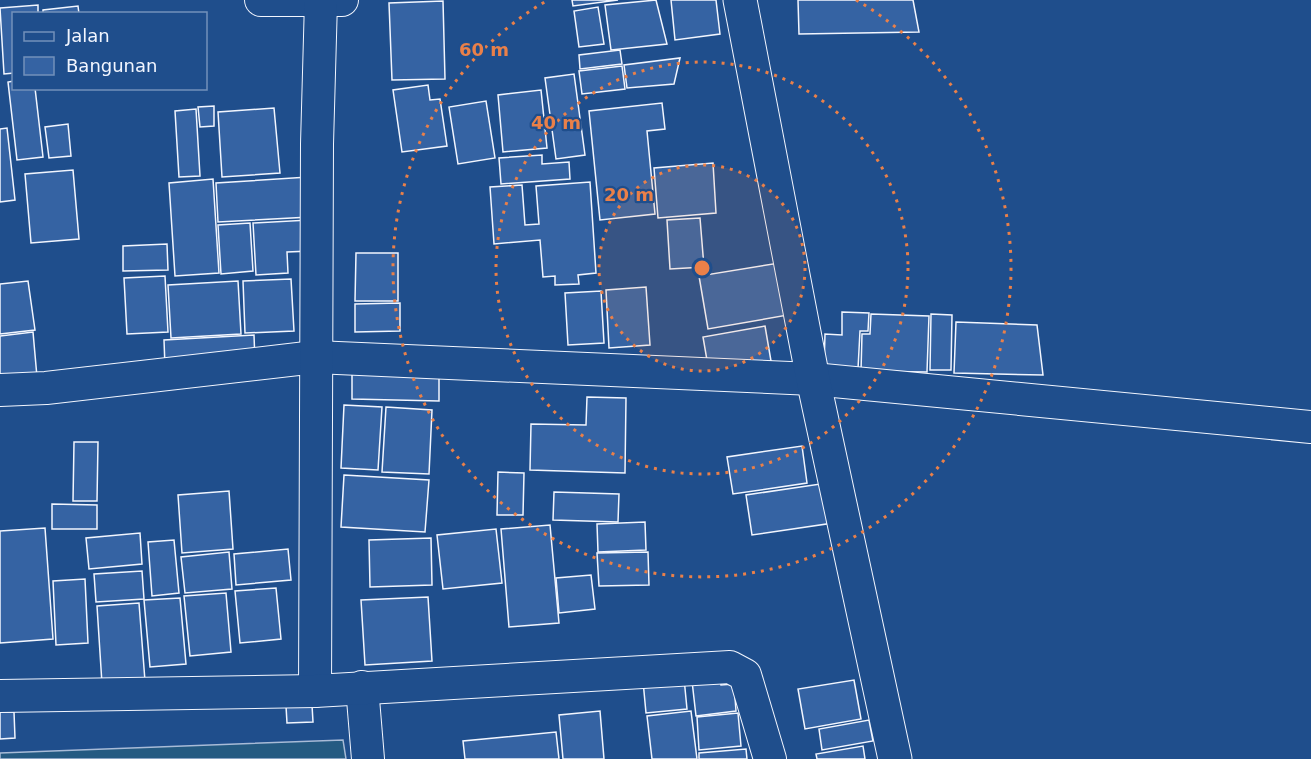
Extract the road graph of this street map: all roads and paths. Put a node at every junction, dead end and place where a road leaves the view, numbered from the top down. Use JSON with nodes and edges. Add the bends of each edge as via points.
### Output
{"nodes":[{"id":1,"x":261,"y":0,"type":"edge"},
{"id":2,"x":740,"y":0,"type":"edge"},
{"id":3,"x":332,"y":1,"type":"edge"},
{"id":4,"x":315,"y":357,"type":"junction"},
{"id":5,"x":813,"y":380,"type":"junction"},
{"id":6,"x":0,"y":390,"type":"edge"},
{"id":7,"x":1311,"y":427,"type":"edge"},
{"id":8,"x":362,"y":687,"type":"junction"},
{"id":9,"x":315,"y":691,"type":"junction"},
{"id":10,"x":0,"y":696,"type":"edge"},
{"id":11,"x":368,"y":759,"type":"edge"},
{"id":12,"x":770,"y":759,"type":"edge"},
{"id":13,"x":895,"y":759,"type":"edge"}],
"edges":[{"from":1,"to":3,"type":"street"},
{"from":2,"to":5,"type":"street"},
{"from":3,"to":4,"type":"street"},
{"from":4,"to":5,"type":"street"},
{"from":4,"to":6,"type":"street"},
{"from":4,"to":9,"type":"street"},
{"from":5,"to":7,"type":"street"},
{"from":5,"to":13,"type":"street"},
{"from":8,"to":9,"type":"street"},
{"from":8,"to":11,"type":"street"},
{"from":8,"to":12,"type":"street","via":[[730,667],[745,675]]},
{"from":9,"to":10,"type":"street"}]}
